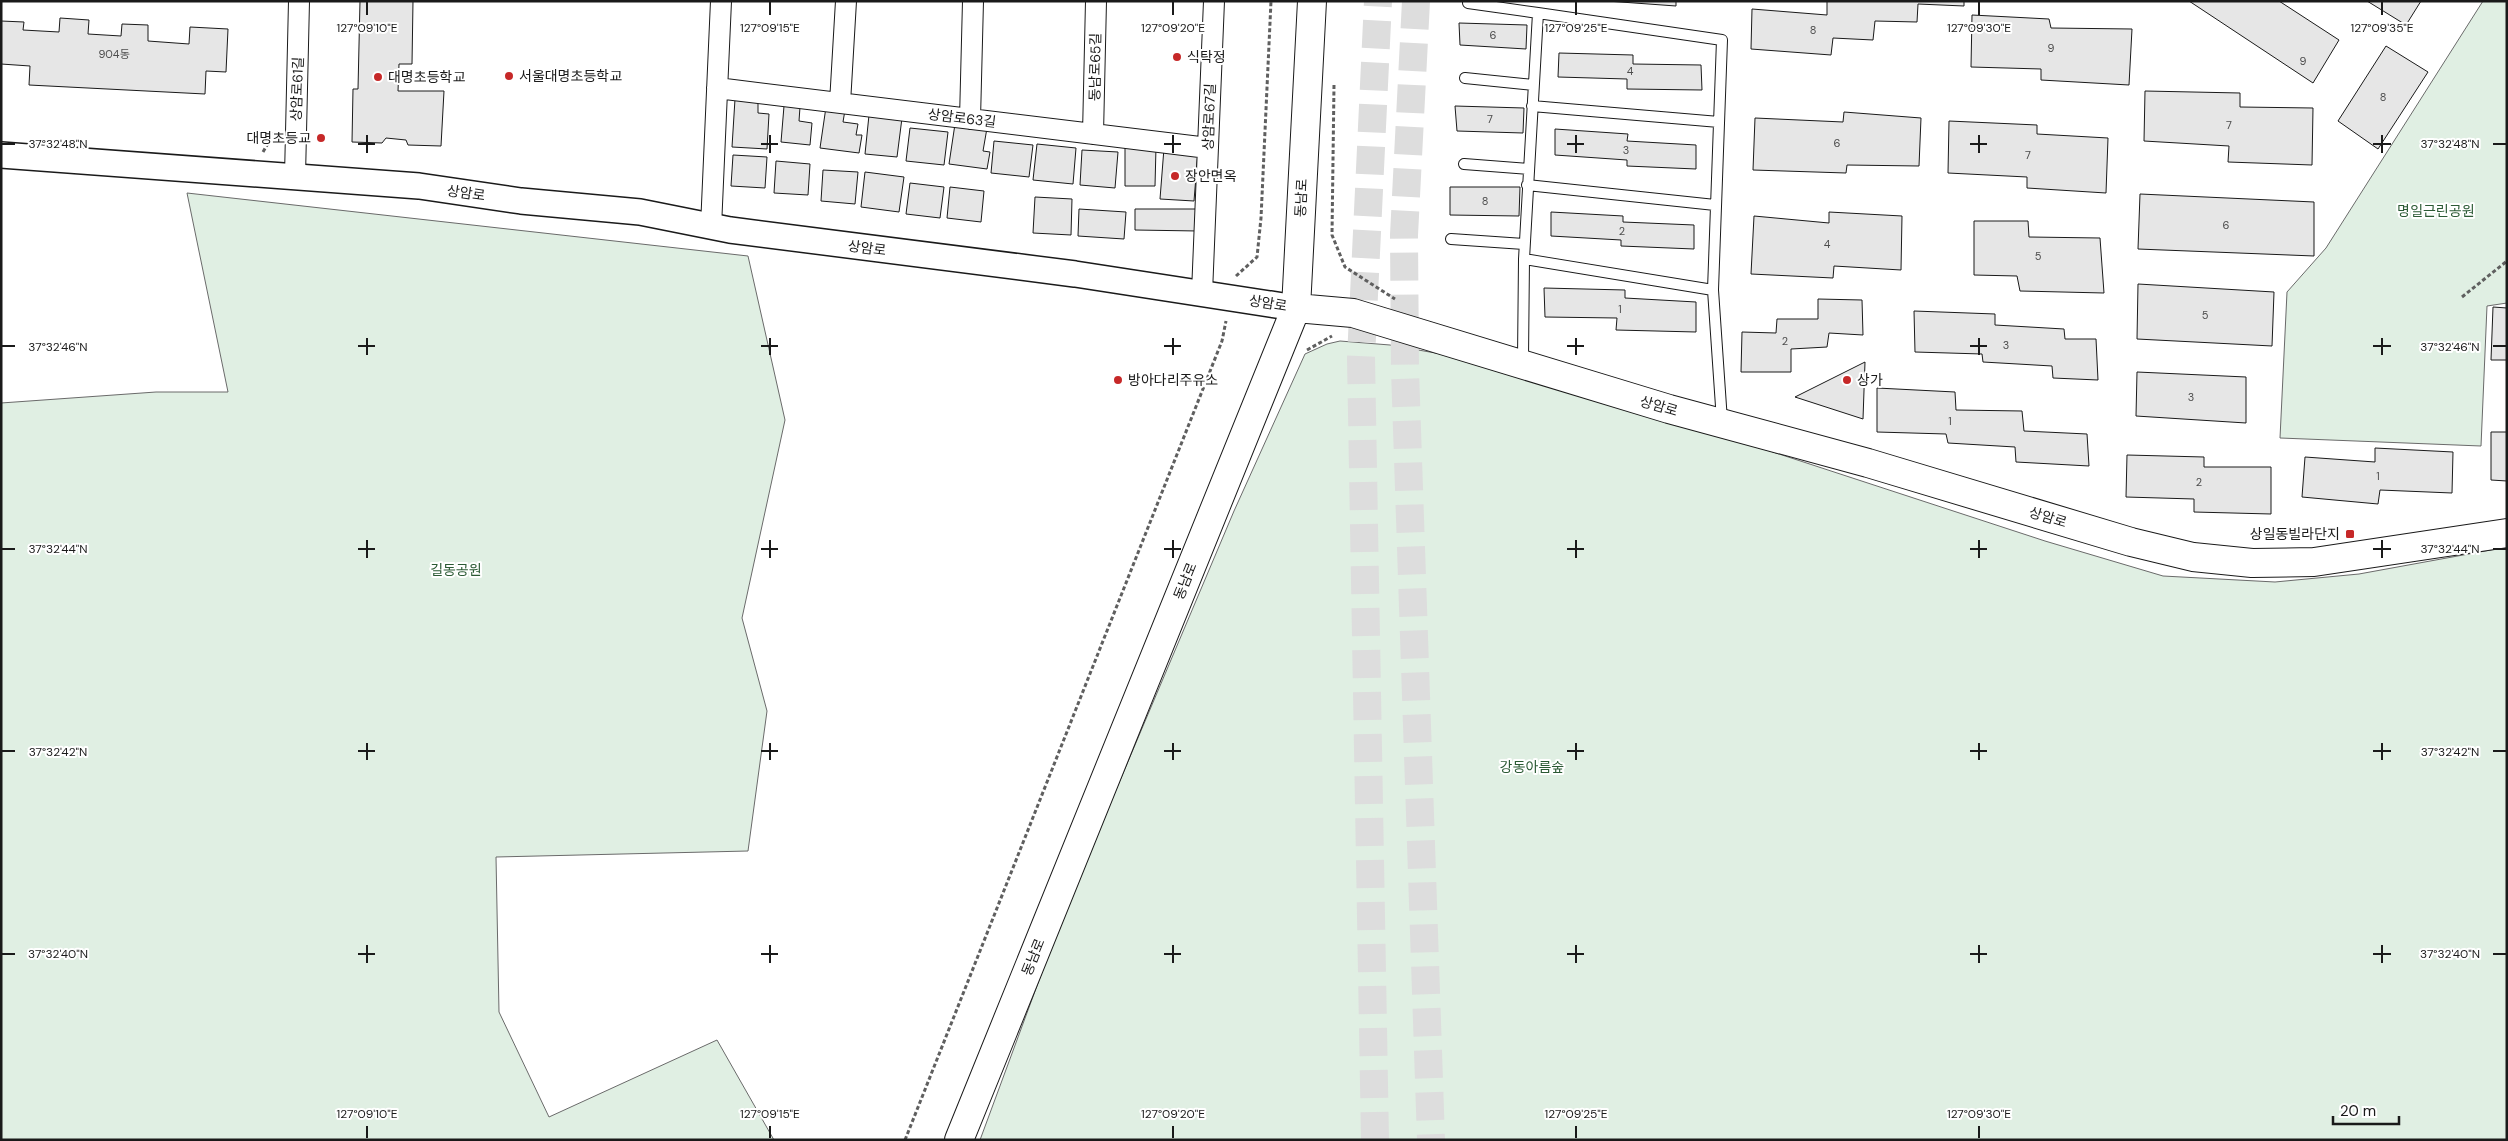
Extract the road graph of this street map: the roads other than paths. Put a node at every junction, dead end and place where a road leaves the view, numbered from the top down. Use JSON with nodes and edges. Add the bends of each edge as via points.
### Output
{"nodes":[{"id":1,"x":299,"y":1,"type":"edge"},
{"id":2,"x":721,"y":1,"type":"edge"},
{"id":3,"x":846,"y":1,"type":"edge"},
{"id":4,"x":974,"y":1,"type":"edge"},
{"id":5,"x":1096,"y":1,"type":"edge"},
{"id":6,"x":1214,"y":1,"type":"edge"},
{"id":7,"x":1312,"y":1,"type":"edge"},
{"id":8,"x":1468,"y":4,"type":"dead end"},
{"id":9,"x":1538,"y":13,"type":"junction"},
{"id":10,"x":1465,"y":78,"type":"dead end"},
{"id":11,"x":1534,"y":85,"type":"junction"},
{"id":12,"x":717,"y":88,"type":"junction"},
{"id":13,"x":840,"y":103,"type":"junction"},
{"id":14,"x":1532,"y":106,"type":"junction"},
{"id":15,"x":970,"y":119,"type":"junction"},
{"id":16,"x":1719,"y":122,"type":"junction"},
{"id":17,"x":1093,"y":134,"type":"junction"},
{"id":18,"x":1208,"y":148,"type":"junction"},
{"id":19,"x":1,"y":155,"type":"edge"},
{"id":20,"x":1464,"y":164,"type":"dead end"},
{"id":21,"x":1528,"y":169,"type":"junction"},
{"id":22,"x":295,"y":176,"type":"junction"},
{"id":23,"x":1527,"y":185,"type":"junction"},
{"id":24,"x":1715,"y":205,"type":"junction"},
{"id":25,"x":711,"y":226,"type":"junction"},
{"id":26,"x":1451,"y":239,"type":"dead end"},
{"id":27,"x":1524,"y":244,"type":"junction"},
{"id":28,"x":1524,"y":259,"type":"junction"},
{"id":29,"x":1713,"y":290,"type":"junction"},
{"id":30,"x":1202,"y":293,"type":"junction"},
{"id":31,"x":1296,"y":308,"type":"junction"},
{"id":32,"x":1523,"y":358,"type":"dead end"},
{"id":33,"x":1722,"y":422,"type":"junction"},
{"id":34,"x":2507,"y":533,"type":"edge"},
{"id":35,"x":959,"y":1140,"type":"edge"}],
"edges":[{"from":1,"to":22,"type":"street","name":"상암로61길"},
{"from":2,"to":12,"type":"street"},
{"from":3,"to":13,"type":"street"},
{"from":4,"to":15,"type":"street"},
{"from":5,"to":17,"type":"street","name":"동남로65길"},
{"from":6,"to":18,"type":"street","name":"상암로67길"},
{"from":7,"to":31,"type":"main road","name":"동남로"},
{"from":8,"to":9,"type":"lane"},
{"from":9,"to":11,"type":"lane"},
{"from":9,"to":16,"type":"lane","via":[[1722,40]]},
{"from":10,"to":11,"type":"lane"},
{"from":11,"to":14,"type":"lane"},
{"from":12,"to":13,"type":"street","name":"상암로63길"},
{"from":12,"to":25,"type":"street"},
{"from":13,"to":15,"type":"street","name":"상암로63길"},
{"from":14,"to":16,"type":"lane"},
{"from":14,"to":21,"type":"lane"},
{"from":15,"to":17,"type":"street","name":"상암로63길"},
{"from":16,"to":24,"type":"lane"},
{"from":17,"to":18,"type":"street","name":"상암로63길"},
{"from":18,"to":30,"type":"street","name":"상암로67길"},
{"from":19,"to":22,"type":"street","name":"상암로"},
{"from":20,"to":21,"type":"lane"},
{"from":21,"to":23,"type":"lane"},
{"from":22,"to":25,"type":"street","name":"상암로","via":[[420,186],[521,201],[640,212]]},
{"from":23,"to":24,"type":"lane"},
{"from":23,"to":27,"type":"lane"},
{"from":24,"to":29,"type":"lane"},
{"from":25,"to":30,"type":"street","name":"상암로"},
{"from":26,"to":27,"type":"lane"},
{"from":27,"to":28,"type":"lane"},
{"from":28,"to":29,"type":"lane"},
{"from":28,"to":32,"type":"lane"},
{"from":29,"to":33,"type":"lane"},
{"from":30,"to":31,"type":"street","name":"상암로","via":[[1234,286]]},
{"from":31,"to":33,"type":"main road","name":"상암로","via":[[1353,313],[1669,409]]},
{"from":31,"to":35,"type":"main road","name":"동남로"},
{"from":33,"to":34,"type":"main road","name":"상암로","via":[[2193,558],[2252,563],[2314,562]]}]}
